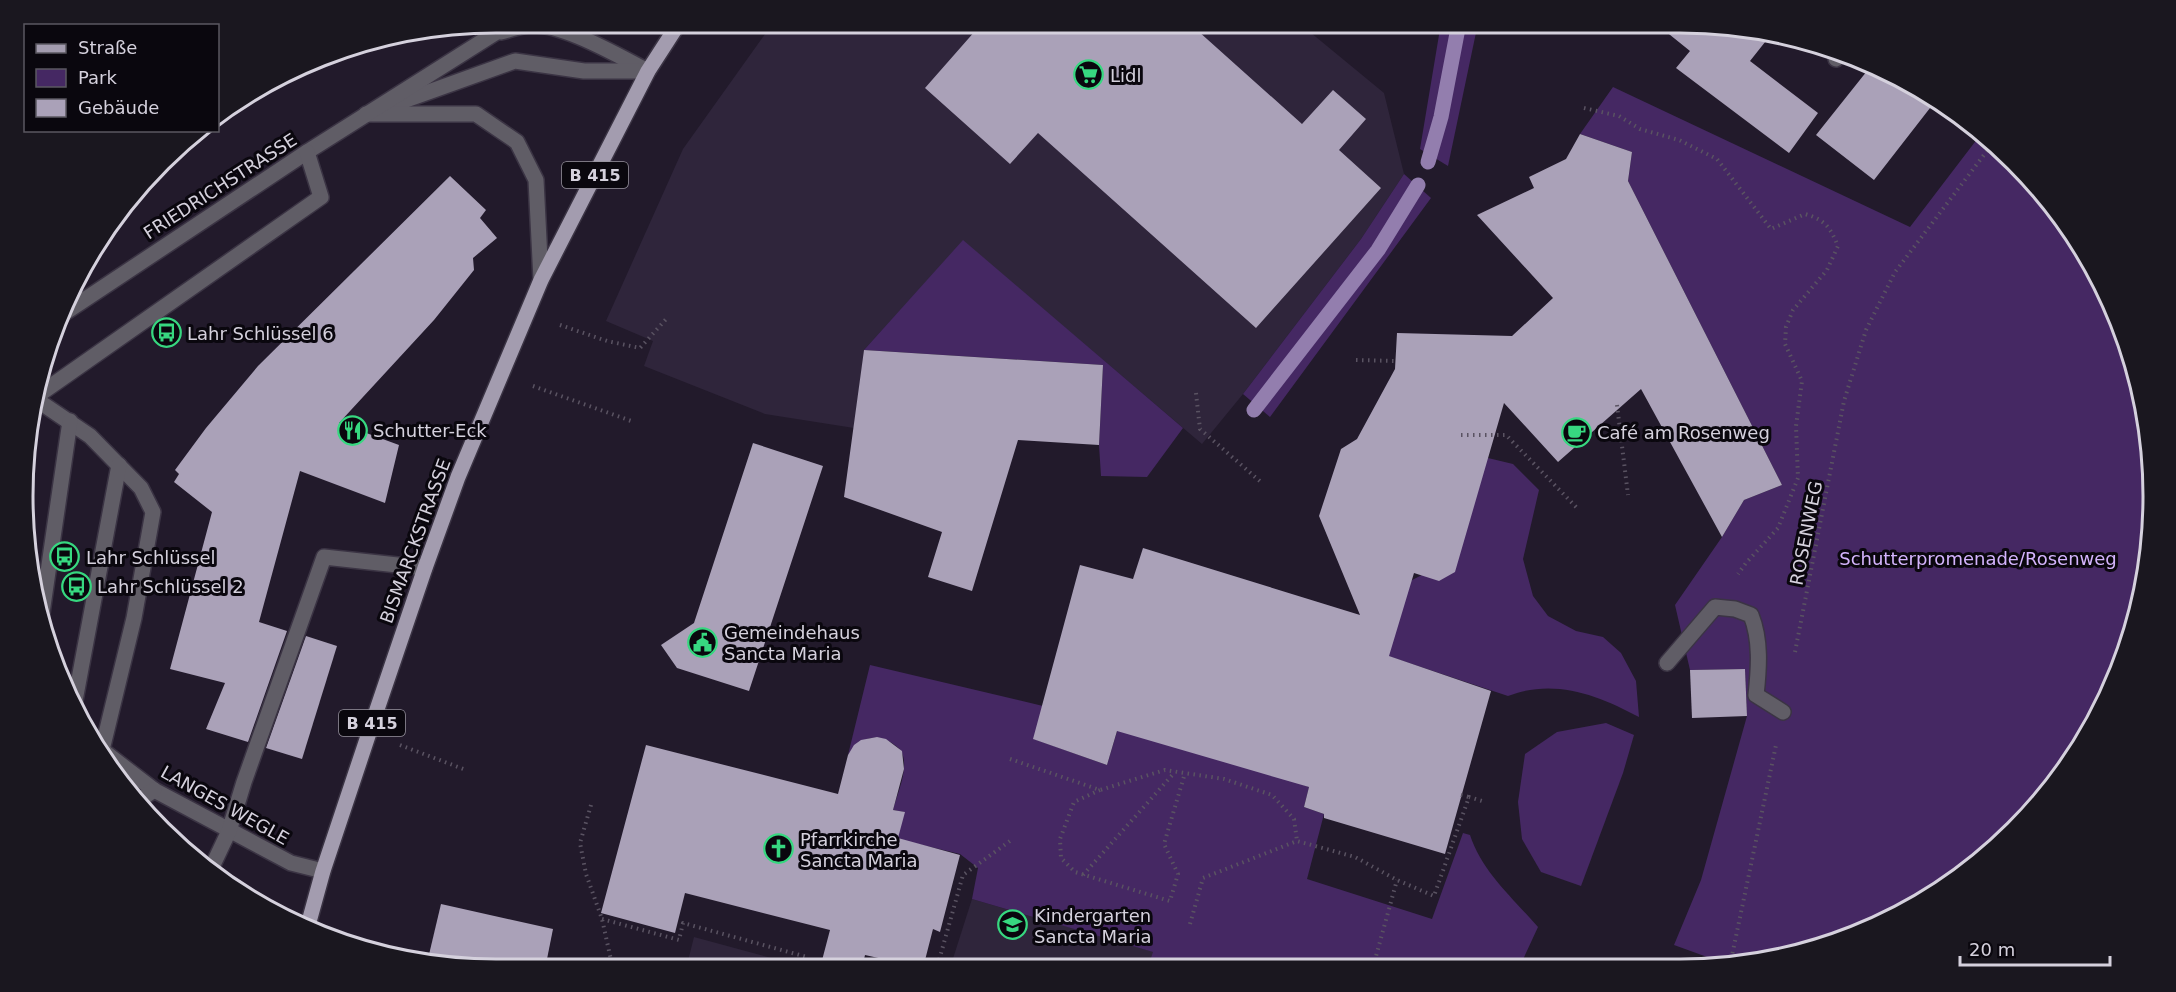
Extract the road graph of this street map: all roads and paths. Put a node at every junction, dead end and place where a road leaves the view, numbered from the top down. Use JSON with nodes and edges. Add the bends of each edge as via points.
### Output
{"nodes":[{"id":1,"x":485,"y":33,"type":"edge"},
{"id":2,"x":569,"y":33,"type":"edge"},
{"id":3,"x":672,"y":33,"type":"edge"},
{"id":4,"x":648,"y":71,"type":"junction"},
{"id":5,"x":1584,"y":108,"type":"dead end"},
{"id":6,"x":366,"y":114,"type":"junction"},
{"id":7,"x":1987,"y":150,"type":"edge"},
{"id":8,"x":307,"y":152,"type":"junction"},
{"id":9,"x":541,"y":280,"type":"junction"},
{"id":10,"x":74,"y":307,"type":"edge"},
{"id":11,"x":528,"y":314,"type":"junction"},
{"id":12,"x":668,"y":317,"type":"dead end"},
{"id":13,"x":1356,"y":360,"type":"dead end"},
{"id":14,"x":1395,"y":361,"type":"dead end"},
{"id":15,"x":502,"y":375,"type":"junction"},
{"id":16,"x":46,"y":390,"type":"edge"},
{"id":17,"x":1196,"y":393,"type":"dead end"},
{"id":18,"x":43,"y":403,"type":"edge"},
{"id":19,"x":1617,"y":405,"type":"dead end"},
{"id":20,"x":70,"y":421,"type":"junction"},
{"id":21,"x":634,"y":422,"type":"dead end"},
{"id":22,"x":1461,"y":435,"type":"dead end"},
{"id":23,"x":119,"y":465,"type":"junction"},
{"id":24,"x":1262,"y":483,"type":"dead end"},
{"id":25,"x":1628,"y":495,"type":"dead end"},
{"id":26,"x":1578,"y":508,"type":"dead end"},
{"id":27,"x":425,"y":568,"type":"junction"},
{"id":28,"x":44,"y":596,"type":"edge"},
{"id":29,"x":1715,"y":607,"type":"junction"},
{"id":30,"x":1794,"y":656,"type":"dead end"},
{"id":31,"x":1667,"y":663,"type":"dead end"},
{"id":32,"x":77,"y":692,"type":"edge"},
{"id":33,"x":1783,"y":712,"type":"joint"},
{"id":34,"x":369,"y":733,"type":"junction"},
{"id":35,"x":104,"y":742,"type":"edge"},
{"id":36,"x":1010,"y":759,"type":"dead end"},
{"id":37,"x":117,"y":762,"type":"edge"},
{"id":38,"x":466,"y":770,"type":"dead end"},
{"id":39,"x":1175,"y":772,"type":"junction"},
{"id":40,"x":1185,"y":773,"type":"junction"},
{"id":41,"x":154,"y":790,"type":"junction"},
{"id":42,"x":1100,"y":790,"type":"junction"},
{"id":43,"x":1461,"y":795,"type":"dead end"},
{"id":44,"x":144,"y":797,"type":"edge"},
{"id":45,"x":1468,"y":797,"type":"junction"},
{"id":46,"x":1482,"y":801,"type":"dead end"},
{"id":47,"x":591,"y":805,"type":"dead end"},
{"id":48,"x":229,"y":831,"type":"junction"},
{"id":49,"x":1010,"y":841,"type":"dead end"},
{"id":50,"x":1298,"y":841,"type":"junction"},
{"id":51,"x":214,"y":863,"type":"edge"},
{"id":52,"x":323,"y":871,"type":"junction"},
{"id":53,"x":1083,"y":875,"type":"junction"},
{"id":54,"x":1397,"y":880,"type":"junction"},
{"id":55,"x":602,"y":919,"type":"junction"},
{"id":56,"x":309,"y":920,"type":"edge"},
{"id":57,"x":1190,"y":924,"type":"dead end"},
{"id":58,"x":1732,"y":956,"type":"edge"},
{"id":59,"x":611,"y":959,"type":"edge"},
{"id":60,"x":807,"y":959,"type":"edge"},
{"id":61,"x":940,"y":959,"type":"edge"},
{"id":62,"x":1375,"y":959,"type":"edge"}],
"edges":[{"from":1,"to":6,"type":"street","name":"FRIEDRICHSTRASSE"},
{"from":2,"to":4,"type":"street","name":"FRIEDRICHSTRASSE"},
{"from":3,"to":4,"type":"main road","name":"BISMARCKSTRASSE","number":"B 415"},
{"from":4,"to":6,"type":"street","name":"FRIEDRICHSTRASSE","via":[[584,70],[515,61]]},
{"from":4,"to":9,"type":"main road","name":"BISMARCKSTRASSE","number":"B 415"},
{"from":5,"to":29,"type":"path","via":[[1619,116],[1640,129],[1679,140],[1717,159],[1771,229],[1805,214],[1821,219],[1838,246],[1827,270],[1793,310],[1786,327],[1785,344],[1802,381],[1796,426],[1798,478],[1779,528],[1746,563]]},
{"from":6,"to":8,"type":"street","name":"FRIEDRICHSTRASSE"},
{"from":6,"to":9,"type":"street","via":[[476,114],[517,142],[536,180]]},
{"from":7,"to":30,"type":"path","name":"ROSENWEG","via":[[1895,272],[1866,330],[1845,401]]},
{"from":8,"to":10,"type":"street","name":"FRIEDRICHSTRASSE"},
{"from":8,"to":16,"type":"street","via":[[321,197]]},
{"from":9,"to":11,"type":"main road","name":"BISMARCKSTRASSE","number":"B 415"},
{"from":11,"to":12,"type":"path","via":[[640,348]]},
{"from":11,"to":15,"type":"main road","name":"BISMARCKSTRASSE","number":"B 415"},
{"from":13,"to":14,"type":"path"},
{"from":15,"to":21,"type":"path"},
{"from":15,"to":27,"type":"main road","name":"BISMARCKSTRASSE","number":"B 415","via":[[458,477]]},
{"from":17,"to":24,"type":"path","via":[[1200,429]]},
{"from":18,"to":20,"type":"street"},
{"from":19,"to":25,"type":"path"},
{"from":20,"to":23,"type":"street"},
{"from":20,"to":28,"type":"street"},
{"from":22,"to":26,"type":"path","via":[[1506,435]]},
{"from":23,"to":32,"type":"street"},
{"from":23,"to":35,"type":"street","via":[[141,488],[153,512],[134,618]]},
{"from":27,"to":34,"type":"main road","name":"BISMARCKSTRASSE","number":"B 415"},
{"from":27,"to":48,"type":"street","via":[[324,557]]},
{"from":29,"to":31,"type":"street"},
{"from":29,"to":33,"type":"street","via":[[1751,615],[1756,627],[1759,666],[1756,695]]},
{"from":33,"to":58,"type":"path"},
{"from":34,"to":38,"type":"path"},
{"from":34,"to":52,"type":"main road","name":"BISMARCKSTRASSE","number":"B 415"},
{"from":36,"to":42,"type":"path"},
{"from":37,"to":41,"type":"street","name":"LANGES WEGLE"},
{"from":39,"to":40,"type":"path"},
{"from":39,"to":42,"type":"path","via":[[1166,770]]},
{"from":39,"to":53,"type":"path"},
{"from":40,"to":50,"type":"path","via":[[1224,779],[1272,795],[1294,819]]},
{"from":40,"to":53,"type":"path","via":[[1164,844],[1178,874],[1170,901]]},
{"from":41,"to":44,"type":"street"},
{"from":41,"to":48,"type":"street","name":"LANGES WEGLE"},
{"from":42,"to":53,"type":"path","via":[[1074,802],[1060,839],[1061,858],[1074,873]]},
{"from":43,"to":45,"type":"path"},
{"from":45,"to":46,"type":"path"},
{"from":45,"to":54,"type":"path","via":[[1434,896]]},
{"from":47,"to":55,"type":"path","via":[[580,843]]},
{"from":48,"to":51,"type":"street"},
{"from":48,"to":52,"type":"street","name":"LANGES WEGLE","via":[[291,863]]},
{"from":49,"to":61,"type":"path","via":[[963,875]]},
{"from":50,"to":54,"type":"path","via":[[1356,857]]},
{"from":50,"to":57,"type":"path","via":[[1203,878]]},
{"from":52,"to":56,"type":"main road","name":"BISMARCKSTRASSE","number":"B 415"},
{"from":54,"to":62,"type":"path"},
{"from":55,"to":59,"type":"path"},
{"from":55,"to":60,"type":"path","via":[[679,940],[683,924]]}]}
